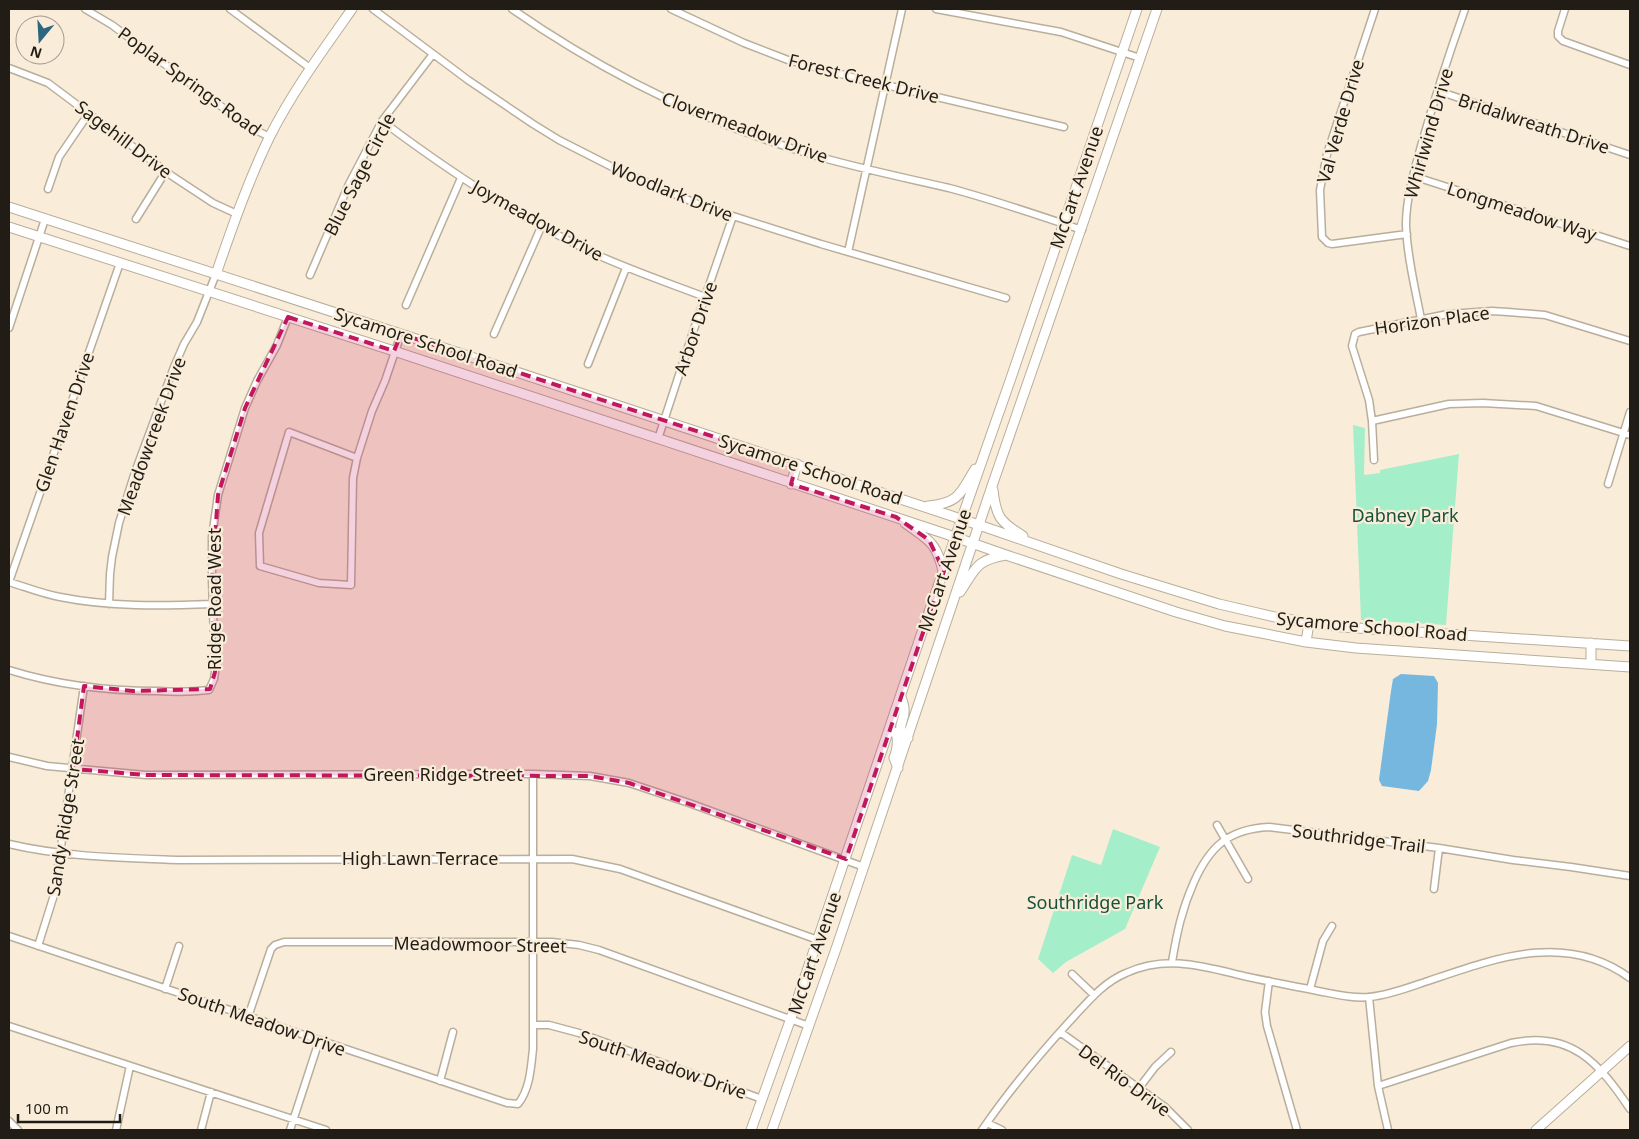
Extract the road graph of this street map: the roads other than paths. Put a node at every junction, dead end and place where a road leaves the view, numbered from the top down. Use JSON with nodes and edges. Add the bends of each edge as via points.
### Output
{"nodes":[{"id":1,"x":85,"y":9,"type":"edge"},
{"id":2,"x":230,"y":9,"type":"edge"},
{"id":3,"x":352,"y":9,"type":"edge"},
{"id":4,"x":373,"y":9,"type":"edge"},
{"id":5,"x":512,"y":9,"type":"edge"},
{"id":6,"x":671,"y":9,"type":"edge"},
{"id":7,"x":902,"y":9,"type":"edge"},
{"id":8,"x":936,"y":9,"type":"edge"},
{"id":9,"x":1137,"y":9,"type":"edge"},
{"id":10,"x":1158,"y":9,"type":"edge"},
{"id":11,"x":1375,"y":9,"type":"edge"},
{"id":12,"x":1465,"y":9,"type":"edge"},
{"id":13,"x":1565,"y":9,"type":"edge"},
{"id":14,"x":1122,"y":52,"type":"junction"},
{"id":15,"x":433,"y":54,"type":"junction"},
{"id":16,"x":1140,"y":58,"type":"junction"},
{"id":17,"x":1630,"y":64,"type":"edge"},
{"id":18,"x":9,"y":68,"type":"edge"},
{"id":19,"x":310,"y":68,"type":"junction"},
{"id":20,"x":885,"y":85,"type":"junction"},
{"id":21,"x":1438,"y":91,"type":"junction"},
{"id":22,"x":89,"y":113,"type":"junction"},
{"id":23,"x":382,"y":121,"type":"junction"},
{"id":24,"x":1064,"y":127,"type":"dead end"},
{"id":25,"x":270,"y":137,"type":"junction"},
{"id":26,"x":1630,"y":155,"type":"edge"},
{"id":27,"x":867,"y":169,"type":"junction"},
{"id":28,"x":166,"y":171,"type":"junction"},
{"id":29,"x":1413,"y":176,"type":"junction"},
{"id":30,"x":461,"y":178,"type":"junction"},
{"id":31,"x":48,"y":189,"type":"dead end"},
{"id":32,"x":9,"y":207,"type":"edge"},
{"id":33,"x":237,"y":214,"type":"junction"},
{"id":34,"x":733,"y":216,"type":"junction"},
{"id":35,"x":46,"y":219,"type":"junction"},
{"id":36,"x":136,"y":219,"type":"dead end"},
{"id":37,"x":1063,"y":224,"type":"junction"},
{"id":38,"x":542,"y":225,"type":"junction"},
{"id":39,"x":9,"y":227,"type":"edge"},
{"id":40,"x":1082,"y":230,"type":"junction"},
{"id":41,"x":1406,"y":234,"type":"junction"},
{"id":42,"x":39,"y":237,"type":"junction"},
{"id":43,"x":1630,"y":246,"type":"edge"},
{"id":44,"x":848,"y":252,"type":"junction"},
{"id":45,"x":120,"y":263,"type":"junction"},
{"id":46,"x":626,"y":268,"type":"junction"},
{"id":47,"x":216,"y":274,"type":"junction"},
{"id":48,"x":310,"y":275,"type":"dead end"},
{"id":49,"x":210,"y":292,"type":"junction"},
{"id":50,"x":705,"y":297,"type":"junction"},
{"id":51,"x":1006,"y":298,"type":"dead end"},
{"id":52,"x":406,"y":305,"type":"dead end"},
{"id":53,"x":288,"y":317,"type":"junction"},
{"id":54,"x":1421,"y":319,"type":"junction"},
{"id":55,"x":9,"y":328,"type":"edge"},
{"id":56,"x":401,"y":334,"type":"junction"},
{"id":57,"x":494,"y":334,"type":"dead end"},
{"id":58,"x":1630,"y":341,"type":"edge"},
{"id":59,"x":394,"y":352,"type":"junction"},
{"id":60,"x":588,"y":364,"type":"dead end"},
{"id":61,"x":1011,"y":378,"type":"junction"},
{"id":62,"x":551,"y":383,"type":"junction"},
{"id":63,"x":1028,"y":383,"type":"junction"},
{"id":64,"x":545,"y":401,"type":"junction"},
{"id":65,"x":1630,"y":412,"type":"edge"},
{"id":66,"x":664,"y":421,"type":"junction"},
{"id":67,"x":1372,"y":421,"type":"junction"},
{"id":68,"x":1627,"y":434,"type":"edge"},
{"id":69,"x":658,"y":439,"type":"junction"},
{"id":70,"x":985,"y":452,"type":"junction"},
{"id":71,"x":357,"y":458,"type":"junction"},
{"id":72,"x":1374,"y":460,"type":"dead end"},
{"id":73,"x":797,"y":464,"type":"junction"},
{"id":74,"x":791,"y":484,"type":"junction"},
{"id":75,"x":1608,"y":484,"type":"dead end"},
{"id":76,"x":992,"y":486,"type":"junction"},
{"id":77,"x":924,"y":507,"type":"junction"},
{"id":78,"x":896,"y":517,"type":"junction"},
{"id":79,"x":962,"y":519,"type":"junction"},
{"id":80,"x":979,"y":525,"type":"junction"},
{"id":81,"x":956,"y":537,"type":"junction"},
{"id":82,"x":973,"y":543,"type":"junction"},
{"id":83,"x":1036,"y":544,"type":"junction"},
{"id":84,"x":1006,"y":555,"type":"junction"},
{"id":85,"x":944,"y":571,"type":"junction"},
{"id":86,"x":1121,"y":574,"type":"junction"},
{"id":87,"x":9,"y":582,"type":"edge"},
{"id":88,"x":1114,"y":591,"type":"junction"},
{"id":89,"x":953,"y":602,"type":"junction"},
{"id":90,"x":110,"y":604,"type":"junction"},
{"id":91,"x":212,"y":604,"type":"junction"},
{"id":92,"x":1309,"y":623,"type":"junction"},
{"id":93,"x":1306,"y":642,"type":"junction"},
{"id":94,"x":1592,"y":643,"type":"junction"},
{"id":95,"x":1630,"y":646,"type":"edge"},
{"id":96,"x":1591,"y":664,"type":"junction"},
{"id":97,"x":1630,"y":667,"type":"edge"},
{"id":98,"x":9,"y":670,"type":"edge"},
{"id":99,"x":84,"y":686,"type":"junction"},
{"id":100,"x":901,"y":697,"type":"junction"},
{"id":101,"x":890,"y":730,"type":"junction"},
{"id":102,"x":908,"y":738,"type":"junction"},
{"id":103,"x":9,"y":757,"type":"edge"},
{"id":104,"x":898,"y":768,"type":"junction"},
{"id":105,"x":72,"y":769,"type":"junction"},
{"id":106,"x":533,"y":774,"type":"junction"},
{"id":107,"x":1217,"y":825,"type":"dead end"},
{"id":108,"x":1225,"y":840,"type":"junction"},
{"id":109,"x":9,"y":844,"type":"edge"},
{"id":110,"x":1439,"y":848,"type":"junction"},
{"id":111,"x":61,"y":853,"type":"junction"},
{"id":112,"x":533,"y":858,"type":"junction"},
{"id":113,"x":846,"y":859,"type":"junction"},
{"id":114,"x":864,"y":867,"type":"junction"},
{"id":115,"x":1630,"y":876,"type":"edge"},
{"id":116,"x":1248,"y":880,"type":"dead end"},
{"id":117,"x":1434,"y":889,"type":"dead end"},
{"id":118,"x":1332,"y":926,"type":"dead end"},
{"id":119,"x":9,"y":936,"type":"edge"},
{"id":120,"x":818,"y":940,"type":"junction"},
{"id":121,"x":533,"y":943,"type":"junction"},
{"id":122,"x":38,"y":946,"type":"junction"},
{"id":123,"x":179,"y":946,"type":"dead end"},
{"id":124,"x":1172,"y":962,"type":"junction"},
{"id":125,"x":1072,"y":974,"type":"dead end"},
{"id":126,"x":1630,"y":978,"type":"edge"},
{"id":127,"x":1268,"y":981,"type":"junction"},
{"id":128,"x":165,"y":989,"type":"junction"},
{"id":129,"x":1310,"y":989,"type":"junction"},
{"id":130,"x":1094,"y":995,"type":"junction"},
{"id":131,"x":1369,"y":998,"type":"junction"},
{"id":132,"x":248,"y":1017,"type":"junction"},
{"id":133,"x":792,"y":1018,"type":"junction"},
{"id":134,"x":533,"y":1025,"type":"junction"},
{"id":135,"x":9,"y":1026,"type":"edge"},
{"id":136,"x":809,"y":1026,"type":"junction"},
{"id":137,"x":453,"y":1032,"type":"dead end"},
{"id":138,"x":1060,"y":1032,"type":"junction"},
{"id":139,"x":319,"y":1041,"type":"junction"},
{"id":140,"x":1630,"y":1046,"type":"edge"},
{"id":141,"x":1171,"y":1052,"type":"dead end"},
{"id":142,"x":130,"y":1066,"type":"junction"},
{"id":143,"x":1601,"y":1072,"type":"junction"},
{"id":144,"x":440,"y":1081,"type":"junction"},
{"id":145,"x":1378,"y":1086,"type":"junction"},
{"id":146,"x":1139,"y":1088,"type":"junction"},
{"id":147,"x":211,"y":1092,"type":"junction"},
{"id":148,"x":762,"y":1099,"type":"junction"},
{"id":149,"x":1630,"y":1109,"type":"edge"},
{"id":150,"x":294,"y":1120,"type":"junction"},
{"id":151,"x":9,"y":1121,"type":"edge"},
{"id":152,"x":987,"y":1122,"type":"junction"},
{"id":153,"x":1540,"y":1129,"type":"edge"},
{"id":154,"x":18,"y":1130,"type":"edge"},
{"id":155,"x":116,"y":1130,"type":"edge"},
{"id":156,"x":201,"y":1130,"type":"edge"},
{"id":157,"x":290,"y":1130,"type":"edge"},
{"id":158,"x":326,"y":1130,"type":"edge"},
{"id":159,"x":751,"y":1130,"type":"edge"},
{"id":160,"x":772,"y":1130,"type":"edge"},
{"id":161,"x":982,"y":1130,"type":"edge"},
{"id":162,"x":1002,"y":1130,"type":"edge"},
{"id":163,"x":1188,"y":1130,"type":"edge"},
{"id":164,"x":1297,"y":1130,"type":"edge"},
{"id":165,"x":1388,"y":1130,"type":"edge"}],
"edges":[{"from":1,"to":25,"type":"street","name":"Poplar Springs Road","via":[[112,25],[249,127]]},
{"from":2,"to":19,"type":"street"},
{"from":3,"to":19,"type":"main road"},
{"from":4,"to":15,"type":"street","name":"Woodlark Drive"},
{"from":5,"to":27,"type":"street","name":"Clovermeadow Drive","via":[[643,89],[771,141]]},
{"from":6,"to":20,"type":"street","name":"Forest Creek Drive","via":[[788,60]]},
{"from":7,"to":20,"type":"street"},
{"from":8,"to":14,"type":"street","via":[[1061,32]]},
{"from":9,"to":14,"type":"main road","name":"McCart Avenue"},
{"from":10,"to":16,"type":"main road","name":"McCart Avenue"},
{"from":11,"to":41,"type":"street","name":"Val Verde Drive","via":[[1327,154],[1320,190],[1322,237],[1332,244]]},
{"from":12,"to":21,"type":"street","name":"Whirlwind Drive"},
{"from":13,"to":17,"type":"street","via":[[1558,30],[1563,41]]},
{"from":14,"to":16,"type":"street"},
{"from":14,"to":37,"type":"main road","name":"McCart Avenue"},
{"from":15,"to":23,"type":"street","name":"Blue Sage Circle"},
{"from":15,"to":34,"type":"street","name":"Woodlark Drive","via":[[559,140],[620,171]]},
{"from":16,"to":40,"type":"main road","name":"McCart Avenue"},
{"from":18,"to":22,"type":"street","name":"Sagehill Drive","via":[[48,83]]},
{"from":19,"to":25,"type":"main road"},
{"from":20,"to":24,"type":"street","name":"Forest Creek Drive"},
{"from":20,"to":27,"type":"street"},
{"from":21,"to":26,"type":"street","name":"Bridalwreath Drive"},
{"from":21,"to":29,"type":"street","name":"Whirlwind Drive"},
{"from":22,"to":28,"type":"street","name":"Sagehill Drive"},
{"from":22,"to":31,"type":"street","via":[[59,157]]},
{"from":23,"to":30,"type":"street","name":"Joymeadow Drive"},
{"from":23,"to":48,"type":"street","name":"Blue Sage Circle","via":[[349,184]]},
{"from":25,"to":33,"type":"main road"},
{"from":27,"to":37,"type":"street","name":"Clovermeadow Drive","via":[[1006,204]]},
{"from":27,"to":44,"type":"street"},
{"from":28,"to":33,"type":"street","name":"Sagehill Drive","via":[[213,203]]},
{"from":28,"to":36,"type":"street"},
{"from":29,"to":41,"type":"street","name":"Whirlwind Drive"},
{"from":29,"to":43,"type":"street","name":"Longmeadow Way"},
{"from":30,"to":38,"type":"street","name":"Joymeadow Drive"},
{"from":30,"to":52,"type":"street"},
{"from":32,"to":35,"type":"main road","name":"Sycamore School Road"},
{"from":33,"to":47,"type":"main road"},
{"from":34,"to":44,"type":"street","name":"Woodlark Drive"},
{"from":34,"to":50,"type":"street","name":"Arbor Drive"},
{"from":35,"to":42,"type":"street"},
{"from":35,"to":47,"type":"main road","name":"Sycamore School Road"},
{"from":37,"to":40,"type":"street","name":"Clovermeadow Drive"},
{"from":37,"to":61,"type":"main road","name":"McCart Avenue"},
{"from":38,"to":46,"type":"street","name":"Joymeadow Drive"},
{"from":38,"to":57,"type":"street"},
{"from":39,"to":42,"type":"main road","name":"Sycamore School Road"},
{"from":40,"to":63,"type":"main road","name":"McCart Avenue"},
{"from":41,"to":54,"type":"street","name":"Whirlwind Drive"},
{"from":42,"to":45,"type":"main road","name":"Sycamore School Road"},
{"from":42,"to":55,"type":"street"},
{"from":44,"to":51,"type":"street","name":"Woodlark Drive"},
{"from":45,"to":49,"type":"main road","name":"Sycamore School Road"},
{"from":45,"to":87,"type":"street","name":"Glen Haven Drive"},
{"from":46,"to":50,"type":"street","name":"Joymeadow Drive"},
{"from":46,"to":60,"type":"street"},
{"from":47,"to":49,"type":"street","name":"Meadowcreek Drive"},
{"from":47,"to":56,"type":"main road","name":"Sycamore School Road"},
{"from":49,"to":53,"type":"main road","name":"Sycamore School Road"},
{"from":49,"to":90,"type":"street","name":"Meadowcreek Drive","via":[[174,367],[135,472],[112,557]]},
{"from":50,"to":66,"type":"street","name":"Arbor Drive"},
{"from":53,"to":59,"type":"main road","name":"Sycamore School Road"},
{"from":53,"to":91,"type":"street","name":"Ridge Road West","via":[[245,408],[218,495],[212,537]]},
{"from":54,"to":58,"type":"street","name":"Horizon Place","via":[[1492,311],[1545,315]]},
{"from":54,"to":67,"type":"street","name":"Horizon Place","via":[[1367,329],[1354,338],[1352,346],[1369,400]]},
{"from":56,"to":59,"type":"street"},
{"from":56,"to":62,"type":"main road","name":"Sycamore School Road"},
{"from":59,"to":64,"type":"main road","name":"Sycamore School Road"},
{"from":59,"to":71,"type":"street"},
{"from":61,"to":63,"type":"main road"},
{"from":61,"to":70,"type":"main road","name":"McCart Avenue"},
{"from":62,"to":64,"type":"main road"},
{"from":62,"to":66,"type":"main road","name":"Sycamore School Road"},
{"from":63,"to":76,"type":"main road","name":"McCart Avenue"},
{"from":64,"to":69,"type":"main road","name":"Sycamore School Road"},
{"from":65,"to":68,"type":"street"},
{"from":66,"to":69,"type":"street","name":"Arbor Drive"},
{"from":66,"to":73,"type":"main road","name":"Sycamore School Road"},
{"from":67,"to":68,"type":"street","via":[[1449,404],[1483,403],[1536,406]]},
{"from":67,"to":72,"type":"street"},
{"from":68,"to":75,"type":"street"},
{"from":69,"to":74,"type":"main road","name":"Sycamore School Road"},
{"from":70,"to":77,"type":"main road","via":[[958,497],[941,505]]},
{"from":70,"to":79,"type":"main road","name":"McCart Avenue"},
{"from":71,"to":71,"type":"street","via":[[353,478],[351,585],[319,583],[260,566],[259,534],[289,432]]},
{"from":73,"to":74,"type":"main road"},
{"from":73,"to":77,"type":"main road","name":"Sycamore School Road"},
{"from":74,"to":78,"type":"main road","name":"Sycamore School Road"},
{"from":76,"to":80,"type":"main road","name":"McCart Avenue"},
{"from":76,"to":83,"type":"main road","via":[[995,507],[1006,526]]},
{"from":77,"to":79,"type":"main road","name":"Sycamore School Road"},
{"from":78,"to":81,"type":"main road","name":"Sycamore School Road"},
{"from":78,"to":85,"type":"main road","via":[[930,540]]},
{"from":79,"to":80,"type":"main road","name":"Sycamore School Road"},
{"from":79,"to":81,"type":"main road","name":"McCart Avenue"},
{"from":80,"to":82,"type":"main road","name":"McCart Avenue"},
{"from":80,"to":83,"type":"main road","name":"Sycamore School Road"},
{"from":81,"to":82,"type":"main road","name":"Sycamore School Road"},
{"from":81,"to":85,"type":"main road","name":"McCart Avenue"},
{"from":82,"to":84,"type":"main road","name":"Sycamore School Road"},
{"from":82,"to":89,"type":"main road","name":"McCart Avenue"},
{"from":83,"to":86,"type":"main road","name":"Sycamore School Road"},
{"from":84,"to":88,"type":"main road","name":"Sycamore School Road"},
{"from":84,"to":89,"type":"main road","via":[[977,565]]},
{"from":85,"to":100,"type":"main road","name":"McCart Avenue"},
{"from":86,"to":88,"type":"main road"},
{"from":86,"to":92,"type":"main road","name":"Sycamore School Road","via":[[1219,604]]},
{"from":87,"to":90,"type":"street","via":[[60,597]]},
{"from":88,"to":93,"type":"main road","name":"Sycamore School Road","via":[[1217,624]]},
{"from":89,"to":102,"type":"main road","name":"McCart Avenue"},
{"from":90,"to":91,"type":"street"},
{"from":91,"to":99,"type":"street","name":"Ridge Road West","via":[[215,672],[208,690],[134,691]]},
{"from":92,"to":93,"type":"main road"},
{"from":92,"to":94,"type":"main road","name":"Sycamore School Road"},
{"from":93,"to":96,"type":"main road","name":"Sycamore School Road"},
{"from":94,"to":95,"type":"main road","name":"Sycamore School Road"},
{"from":94,"to":96,"type":"main road"},
{"from":96,"to":97,"type":"main road","name":"Sycamore School Road"},
{"from":98,"to":99,"type":"street"},
{"from":99,"to":105,"type":"street","name":"Sandy Ridge Street"},
{"from":100,"to":101,"type":"main road","name":"McCart Avenue"},
{"from":100,"to":102,"type":"main road","via":[[905,710],[901,729]]},
{"from":101,"to":104,"type":"main road","via":[[898,738],[894,758]]},
{"from":101,"to":113,"type":"main road","name":"McCart Avenue"},
{"from":102,"to":104,"type":"main road","name":"McCart Avenue"},
{"from":103,"to":105,"type":"street","name":"Green Ridge Street"},
{"from":104,"to":114,"type":"main road","name":"McCart Avenue"},
{"from":105,"to":106,"type":"street","name":"Green Ridge Street","via":[[146,775]]},
{"from":105,"to":111,"type":"street","name":"Sandy Ridge Street"},
{"from":106,"to":112,"type":"street"},
{"from":106,"to":113,"type":"street","name":"Green Ridge Street","via":[[590,776],[629,784]]},
{"from":107,"to":108,"type":"street"},
{"from":108,"to":110,"type":"street","name":"Southridge Trail","via":[[1248,829],[1269,827]]},
{"from":108,"to":116,"type":"street"},
{"from":108,"to":124,"type":"street","name":"Southridge Trail","via":[[1206,860],[1186,900],[1179,919]]},
{"from":109,"to":111,"type":"street","name":"High Lawn Terrace"},
{"from":110,"to":115,"type":"street","name":"Southridge Trail"},
{"from":110,"to":117,"type":"street"},
{"from":111,"to":112,"type":"street","name":"High Lawn Terrace","via":[[178,860]]},
{"from":111,"to":122,"type":"street","name":"Sandy Ridge Street","via":[[54,896]]},
{"from":112,"to":120,"type":"street","name":"High Lawn Terrace","via":[[572,859],[620,869]]},
{"from":112,"to":121,"type":"street"},
{"from":113,"to":114,"type":"street","name":"Green Ridge Street"},
{"from":113,"to":120,"type":"main road","name":"McCart Avenue"},
{"from":114,"to":136,"type":"main road","name":"McCart Avenue"},
{"from":118,"to":129,"type":"street","via":[[1323,941]]},
{"from":119,"to":122,"type":"street","name":"South Meadow Drive"},
{"from":120,"to":133,"type":"main road","name":"McCart Avenue"},
{"from":121,"to":132,"type":"street","name":"Meadowmoor Street","via":[[284,942],[271,949]]},
{"from":121,"to":133,"type":"street","name":"Meadowmoor Street","via":[[552,942],[599,950]]},
{"from":121,"to":134,"type":"street"},
{"from":122,"to":128,"type":"street","name":"South Meadow Drive"},
{"from":123,"to":128,"type":"street"},
{"from":124,"to":127,"type":"street"},
{"from":124,"to":130,"type":"street","via":[[1127,972]]},
{"from":125,"to":130,"type":"street"},
{"from":126,"to":131,"type":"street","via":[[1594,959],[1550,951],[1530,952],[1481,963],[1403,990]]},
{"from":127,"to":129,"type":"street"},
{"from":127,"to":164,"type":"street","via":[[1267,1026]]},
{"from":128,"to":132,"type":"street","name":"South Meadow Drive"},
{"from":129,"to":131,"type":"street"},
{"from":130,"to":138,"type":"street"},
{"from":131,"to":145,"type":"street"},
{"from":132,"to":139,"type":"street","name":"South Meadow Drive"},
{"from":133,"to":136,"type":"street","name":"Meadowmoor Street"},
{"from":133,"to":148,"type":"main road","name":"McCart Avenue"},
{"from":134,"to":144,"type":"street","name":"South Meadow Drive","via":[[530,1076],[521,1100],[515,1104]]},
{"from":134,"to":148,"type":"street","name":"South Meadow Drive","via":[[548,1025],[579,1033]]},
{"from":135,"to":142,"type":"street"},
{"from":136,"to":160,"type":"main road","name":"McCart Avenue"},
{"from":137,"to":144,"type":"street"},
{"from":138,"to":146,"type":"street","name":"Del Rio Drive"},
{"from":138,"to":152,"type":"street"},
{"from":139,"to":144,"type":"street","name":"South Meadow Drive"},
{"from":139,"to":150,"type":"street"},
{"from":140,"to":143,"type":"main road"},
{"from":141,"to":146,"type":"street","via":[[1154,1067]]},
{"from":142,"to":147,"type":"street"},
{"from":142,"to":155,"type":"street"},
{"from":143,"to":145,"type":"street","via":[[1568,1046],[1555,1041],[1528,1040]]},
{"from":143,"to":149,"type":"street"},
{"from":143,"to":153,"type":"main road"},
{"from":145,"to":165,"type":"street"},
{"from":146,"to":163,"type":"street","name":"Del Rio Drive"},
{"from":147,"to":150,"type":"street"},
{"from":147,"to":156,"type":"street"},
{"from":148,"to":159,"type":"main road","name":"McCart Avenue"},
{"from":150,"to":157,"type":"street"},
{"from":150,"to":158,"type":"street"},
{"from":151,"to":154,"type":"street"},
{"from":152,"to":161,"type":"street"},
{"from":152,"to":162,"type":"street"}]}
